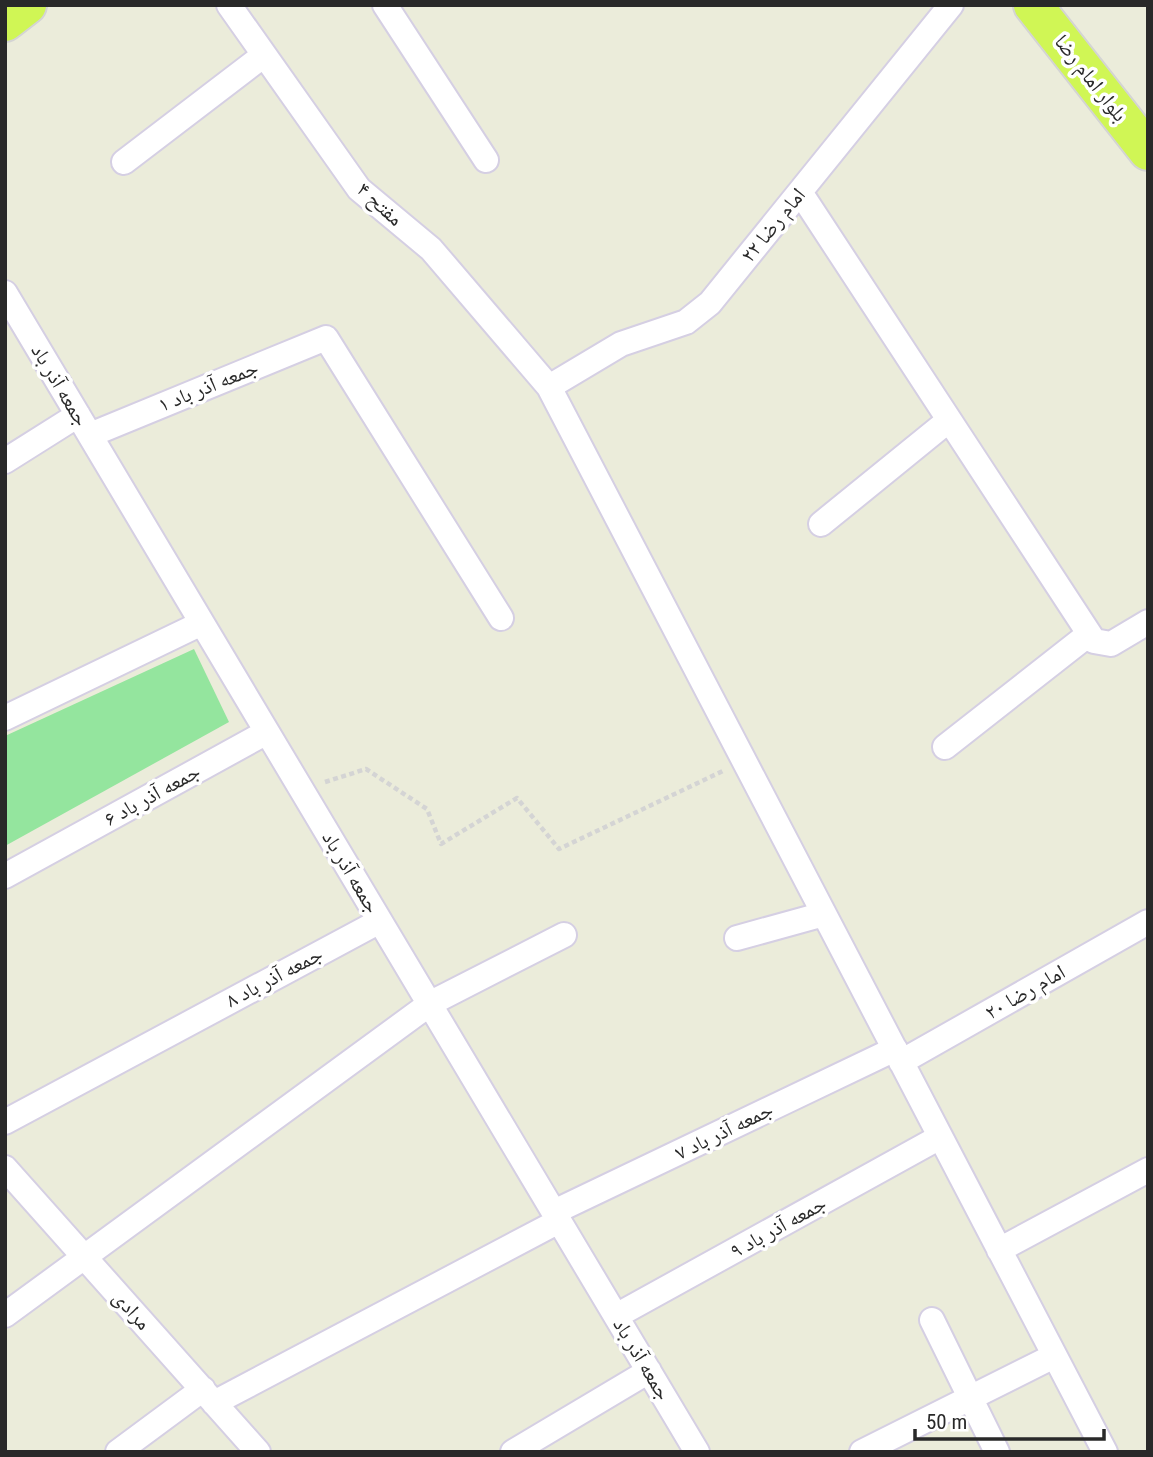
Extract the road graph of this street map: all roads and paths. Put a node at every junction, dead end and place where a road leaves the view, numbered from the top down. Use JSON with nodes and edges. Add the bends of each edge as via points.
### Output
{"nodes":[{"id":1,"x":27,"y":5,"type":"edge"},
{"id":2,"x":229,"y":5,"type":"edge"},
{"id":3,"x":385,"y":5,"type":"edge"},
{"id":4,"x":951,"y":5,"type":"edge"},
{"id":5,"x":1034,"y":5,"type":"edge"},
{"id":6,"x":5,"y":22,"type":"edge"},
{"id":7,"x":264,"y":55,"type":"junction"},
{"id":8,"x":1148,"y":151,"type":"edge"},
{"id":9,"x":486,"y":160,"type":"dead end"},
{"id":10,"x":124,"y":162,"type":"dead end"},
{"id":11,"x":800,"y":192,"type":"junction"},
{"id":12,"x":5,"y":293,"type":"edge"},
{"id":13,"x":549,"y":387,"type":"junction"},
{"id":14,"x":949,"y":420,"type":"junction"},
{"id":15,"x":84,"y":425,"type":"junction"},
{"id":16,"x":5,"y":461,"type":"edge"},
{"id":17,"x":821,"y":524,"type":"dead end"},
{"id":18,"x":500,"y":618,"type":"dead end"},
{"id":19,"x":1148,"y":622,"type":"edge"},
{"id":20,"x":202,"y":623,"type":"junction"},
{"id":21,"x":1089,"y":634,"type":"junction"},
{"id":22,"x":5,"y":718,"type":"edge"},
{"id":23,"x":267,"y":732,"type":"junction"},
{"id":24,"x":945,"y":747,"type":"dead end"},
{"id":25,"x":744,"y":761,"type":"junction"},
{"id":26,"x":301,"y":789,"type":"junction"},
{"id":27,"x":5,"y":876,"type":"edge"},
{"id":28,"x":824,"y":914,"type":"junction"},
{"id":29,"x":380,"y":921,"type":"junction"},
{"id":30,"x":1148,"y":922,"type":"edge"},
{"id":31,"x":564,"y":935,"type":"dead end"},
{"id":32,"x":737,"y":938,"type":"dead end"},
{"id":33,"x":431,"y":1003,"type":"junction"},
{"id":34,"x":898,"y":1056,"type":"junction"},
{"id":35,"x":5,"y":1122,"type":"edge"},
{"id":36,"x":940,"y":1137,"type":"junction"},
{"id":37,"x":5,"y":1168,"type":"edge"},
{"id":38,"x":1148,"y":1170,"type":"edge"},
{"id":39,"x":556,"y":1216,"type":"junction"},
{"id":40,"x":999,"y":1250,"type":"junction"},
{"id":41,"x":84,"y":1257,"type":"junction"},
{"id":42,"x":5,"y":1315,"type":"edge"},
{"id":43,"x":616,"y":1316,"type":"junction"},
{"id":44,"x":932,"y":1321,"type":"dead end"},
{"id":45,"x":1055,"y":1356,"type":"junction"},
{"id":46,"x":649,"y":1371,"type":"junction"},
{"id":47,"x":209,"y":1396,"type":"junction"},
{"id":48,"x":968,"y":1398,"type":"junction"},
{"id":49,"x":118,"y":1452,"type":"edge"},
{"id":50,"x":258,"y":1452,"type":"edge"},
{"id":51,"x":513,"y":1452,"type":"edge"},
{"id":52,"x":697,"y":1452,"type":"edge"},
{"id":53,"x":862,"y":1452,"type":"edge"},
{"id":54,"x":997,"y":1452,"type":"edge"},
{"id":55,"x":1105,"y":1452,"type":"edge"}],
"edges":[{"from":1,"to":6,"type":"main road"},
{"from":2,"to":7,"type":"street","name":"مفتح ۴"},
{"from":3,"to":9,"type":"street"},
{"from":4,"to":11,"type":"street","name":"امام رضا ۲۲"},
{"from":5,"to":8,"type":"main road","name":"بلوار امام رضا"},
{"from":7,"to":10,"type":"street"},
{"from":7,"to":13,"type":"street","name":"مفتح ۴","via":[[359,189],[431,248]]},
{"from":11,"to":13,"type":"street","name":"امام رضا ۲۲","via":[[710,303],[686,322],[621,344]]},
{"from":11,"to":14,"type":"street"},
{"from":12,"to":15,"type":"street","name":"جمعه آذر باد"},
{"from":13,"to":25,"type":"street","name":"مفتح ۴"},
{"from":14,"to":17,"type":"street"},
{"from":14,"to":21,"type":"street"},
{"from":15,"to":16,"type":"street","name":"جمعه آذر باد ۱"},
{"from":15,"to":18,"type":"street","name":"جمعه آذر باد ۱","via":[[326,338]]},
{"from":15,"to":20,"type":"street","name":"جمعه آذر باد"},
{"from":19,"to":21,"type":"street","via":[[1111,644],[1094,641]]},
{"from":20,"to":22,"type":"street"},
{"from":20,"to":23,"type":"street","name":"جمعه آذر باد"},
{"from":21,"to":24,"type":"street"},
{"from":23,"to":26,"type":"street","name":"جمعه آذر باد"},
{"from":23,"to":27,"type":"street","name":"جمعه آذر باد ۶"},
{"from":25,"to":26,"type":"path","via":[[559,849],[517,798],[441,844],[427,809],[366,769]]},
{"from":25,"to":28,"type":"street","name":"مفتح ۴"},
{"from":26,"to":29,"type":"street","name":"جمعه آذر باد"},
{"from":28,"to":32,"type":"street"},
{"from":28,"to":34,"type":"street","name":"مفتح ۴"},
{"from":29,"to":33,"type":"street","name":"جمعه آذر باد"},
{"from":29,"to":35,"type":"street","name":"جمعه آذر باد ۸"},
{"from":30,"to":34,"type":"street","name":"امام رضا ۲۰"},
{"from":31,"to":33,"type":"street"},
{"from":33,"to":39,"type":"street","name":"جمعه آذر باد"},
{"from":33,"to":41,"type":"street"},
{"from":34,"to":36,"type":"street","name":"مفتح ۴"},
{"from":34,"to":39,"type":"street","name":"جمعه آذر باد ۷"},
{"from":36,"to":40,"type":"street","name":"مفتح ۴"},
{"from":36,"to":43,"type":"street","name":"جمعه آذر باد ۹"},
{"from":37,"to":41,"type":"street","name":"مرادی"},
{"from":38,"to":40,"type":"street"},
{"from":39,"to":43,"type":"street","name":"جمعه آذر باد"},
{"from":39,"to":47,"type":"street","name":"جمعه آذر باد ۷","via":[[390,1309]]},
{"from":40,"to":45,"type":"street","name":"مفتح ۴"},
{"from":41,"to":42,"type":"street"},
{"from":41,"to":47,"type":"street","name":"مرادی"},
{"from":43,"to":46,"type":"street","name":"جمعه آذر باد"},
{"from":44,"to":48,"type":"street"},
{"from":45,"to":48,"type":"street"},
{"from":45,"to":55,"type":"street","name":"مفتح ۴"},
{"from":46,"to":51,"type":"street"},
{"from":46,"to":52,"type":"street","name":"جمعه آذر باد"},
{"from":47,"to":49,"type":"street","name":"جمعه آذر باد ۷"},
{"from":47,"to":50,"type":"street","name":"مرادی"},
{"from":48,"to":53,"type":"street"},
{"from":48,"to":54,"type":"street"}]}
